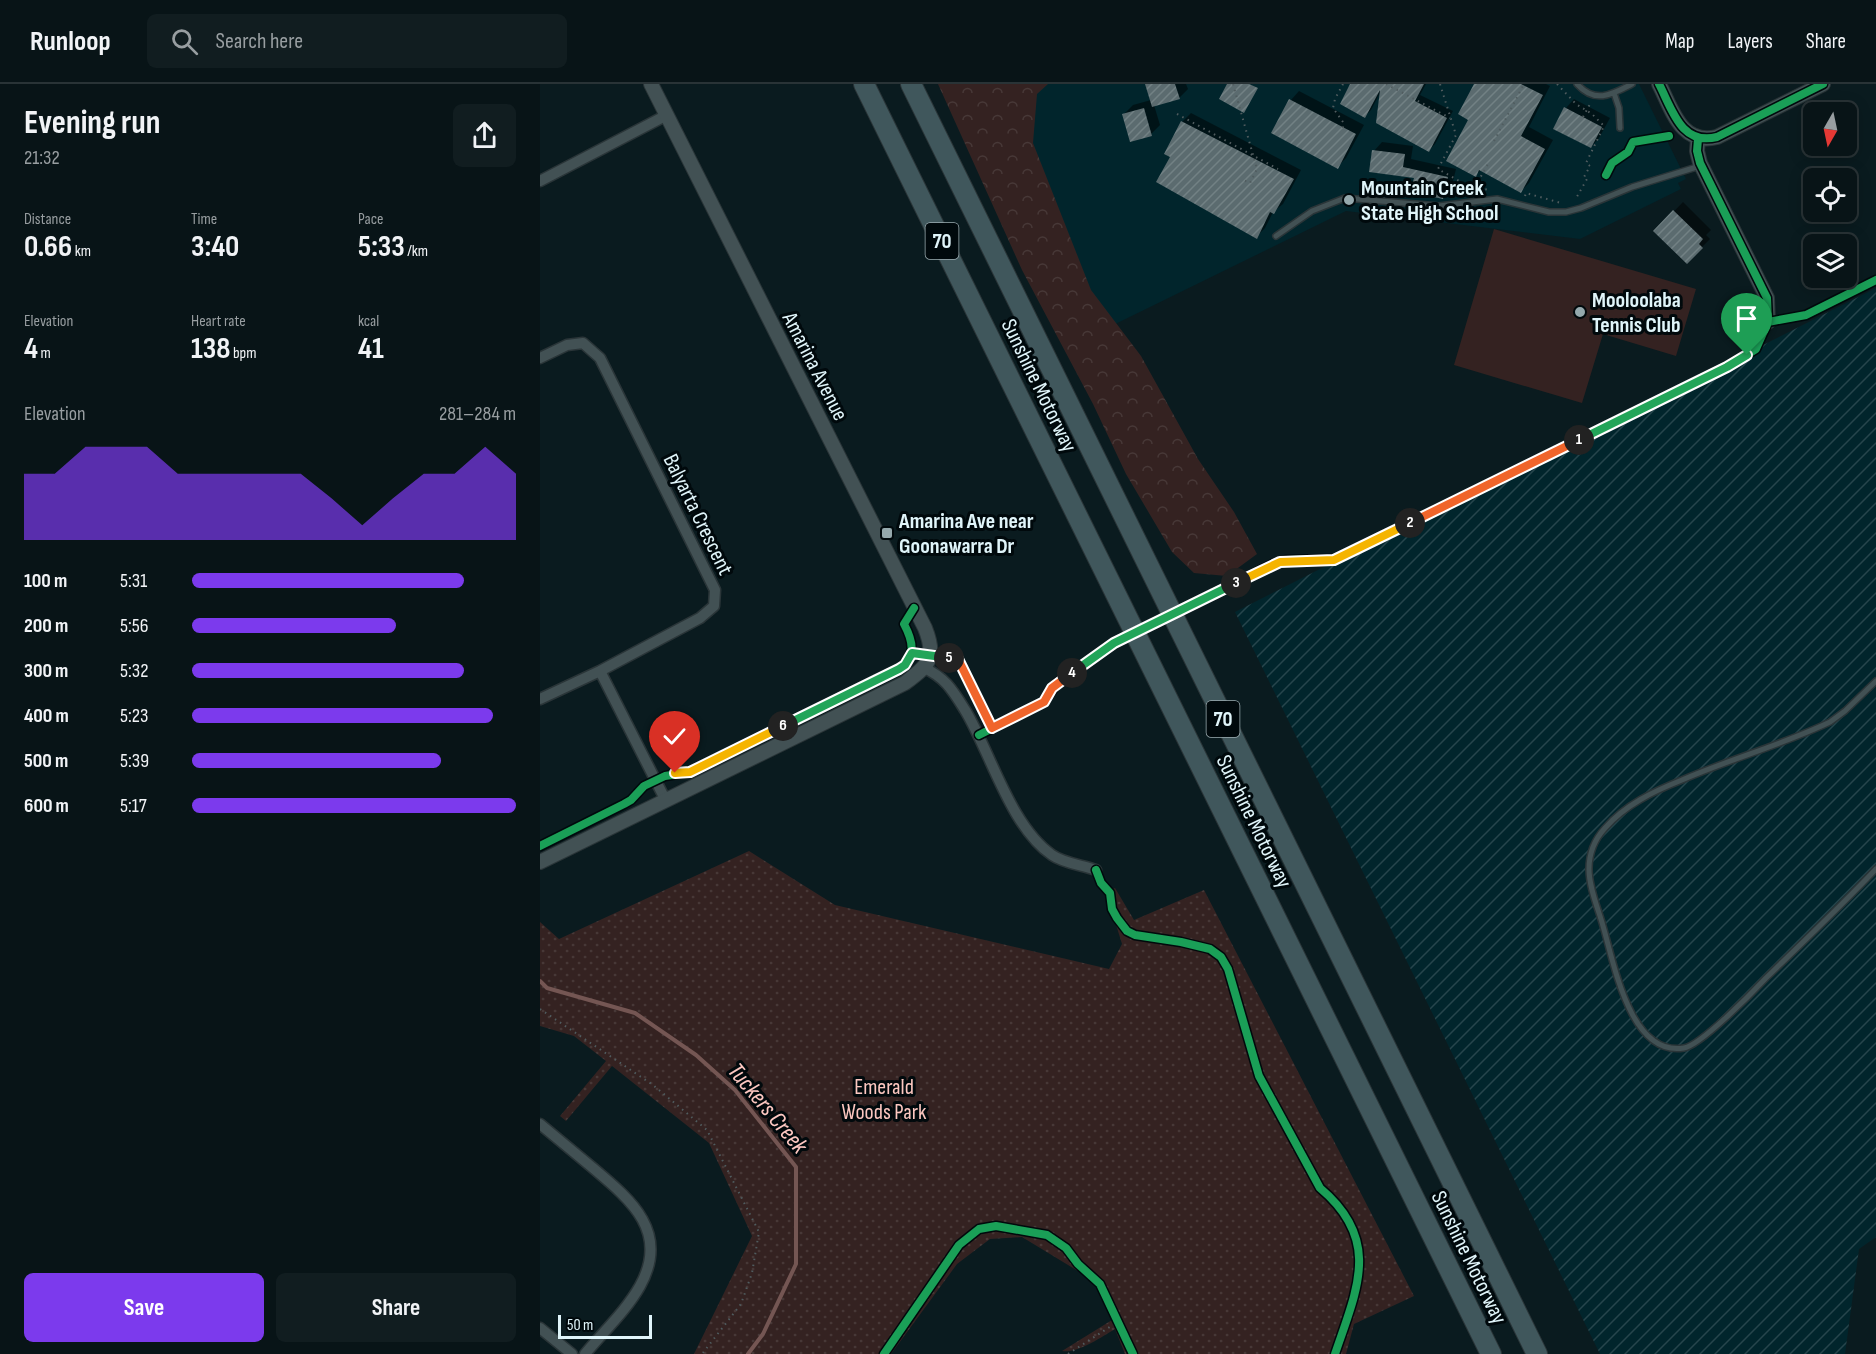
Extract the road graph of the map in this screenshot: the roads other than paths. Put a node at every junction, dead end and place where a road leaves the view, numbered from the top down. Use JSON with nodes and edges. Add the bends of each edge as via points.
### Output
{"nodes":[{"id":1,"x":651,"y":84,"type":"edge"},
{"id":2,"x":864,"y":84,"type":"edge"},
{"id":3,"x":911,"y":84,"type":"edge"},
{"id":4,"x":1577,"y":84,"type":"edge"},
{"id":5,"x":1632,"y":84,"type":"edge"},
{"id":6,"x":1659,"y":84,"type":"edge"},
{"id":7,"x":1823,"y":84,"type":"edge"},
{"id":8,"x":1614,"y":93,"type":"junction"},
{"id":9,"x":667,"y":115,"type":"junction"},
{"id":10,"x":1620,"y":128,"type":"dead end"},
{"id":11,"x":1698,"y":139,"type":"junction"},
{"id":12,"x":1701,"y":166,"type":"junction"},
{"id":13,"x":540,"y":181,"type":"edge"},
{"id":14,"x":1276,"y":236,"type":"dead end"},
{"id":15,"x":1768,"y":322,"type":"dead end"},
{"id":16,"x":540,"y":358,"type":"edge"},
{"id":17,"x":924,"y":668,"type":"junction"},
{"id":18,"x":600,"y":671,"type":"junction"},
{"id":19,"x":1876,"y":681,"type":"edge"},
{"id":20,"x":540,"y":699,"type":"edge"},
{"id":21,"x":664,"y":799,"type":"junction"},
{"id":22,"x":540,"y":862,"type":"edge"},
{"id":23,"x":1876,"y":869,"type":"edge"},
{"id":24,"x":1096,"y":870,"type":"dead end"},
{"id":25,"x":540,"y":1124,"type":"edge"},
{"id":26,"x":540,"y":1328,"type":"edge"},
{"id":27,"x":572,"y":1354,"type":"edge"},
{"id":28,"x":585,"y":1354,"type":"edge"},
{"id":29,"x":1491,"y":1354,"type":"edge"},
{"id":30,"x":1537,"y":1354,"type":"edge"}],
"edges":[{"from":1,"to":9,"type":"street","name":"Amarina Avenue"},
{"from":2,"to":29,"type":"highway","name":"Sunshine Motorway","number":"70"},
{"from":3,"to":30,"type":"highway","name":"Sunshine Motorway","number":"70"},
{"from":4,"to":8,"type":"lane","via":[[1585,93],[1596,96]]},
{"from":5,"to":8,"type":"lane"},
{"from":6,"to":11,"type":"street","via":[[1679,123]]},
{"from":7,"to":11,"type":"street","via":[[1717,137]]},
{"from":8,"to":10,"type":"lane"},
{"from":9,"to":13,"type":"street"},
{"from":9,"to":17,"type":"street","name":"Amarina Avenue","via":[[925,628],[931,647]]},
{"from":11,"to":12,"type":"street"},
{"from":12,"to":14,"type":"lane","via":[[1566,212],[1549,212],[1497,199],[1439,206],[1345,198],[1312,211]]},
{"from":12,"to":15,"type":"street","via":[[1766,295]]},
{"from":16,"to":18,"type":"street","name":"Balyarta Crescent","via":[[567,345],[584,343],[600,358],[715,590],[714,606],[700,618]]},
{"from":17,"to":21,"type":"street","via":[[905,683]]},
{"from":17,"to":24,"type":"street","via":[[950,684],[979,735],[1009,803],[1029,832],[1053,855]]},
{"from":18,"to":20,"type":"street","name":"Balyarta Crescent"},
{"from":18,"to":21,"type":"street"},
{"from":19,"to":23,"type":"lane","via":[[1830,722],[1709,768],[1637,801],[1601,832],[1589,870],[1630,1010],[1652,1041],[1678,1049],[1692,1045],[1739,1006]]},
{"from":21,"to":22,"type":"street"},
{"from":25,"to":28,"type":"street","via":[[630,1200],[648,1232],[648,1268],[639,1288]]},
{"from":26,"to":27,"type":"street"}]}
